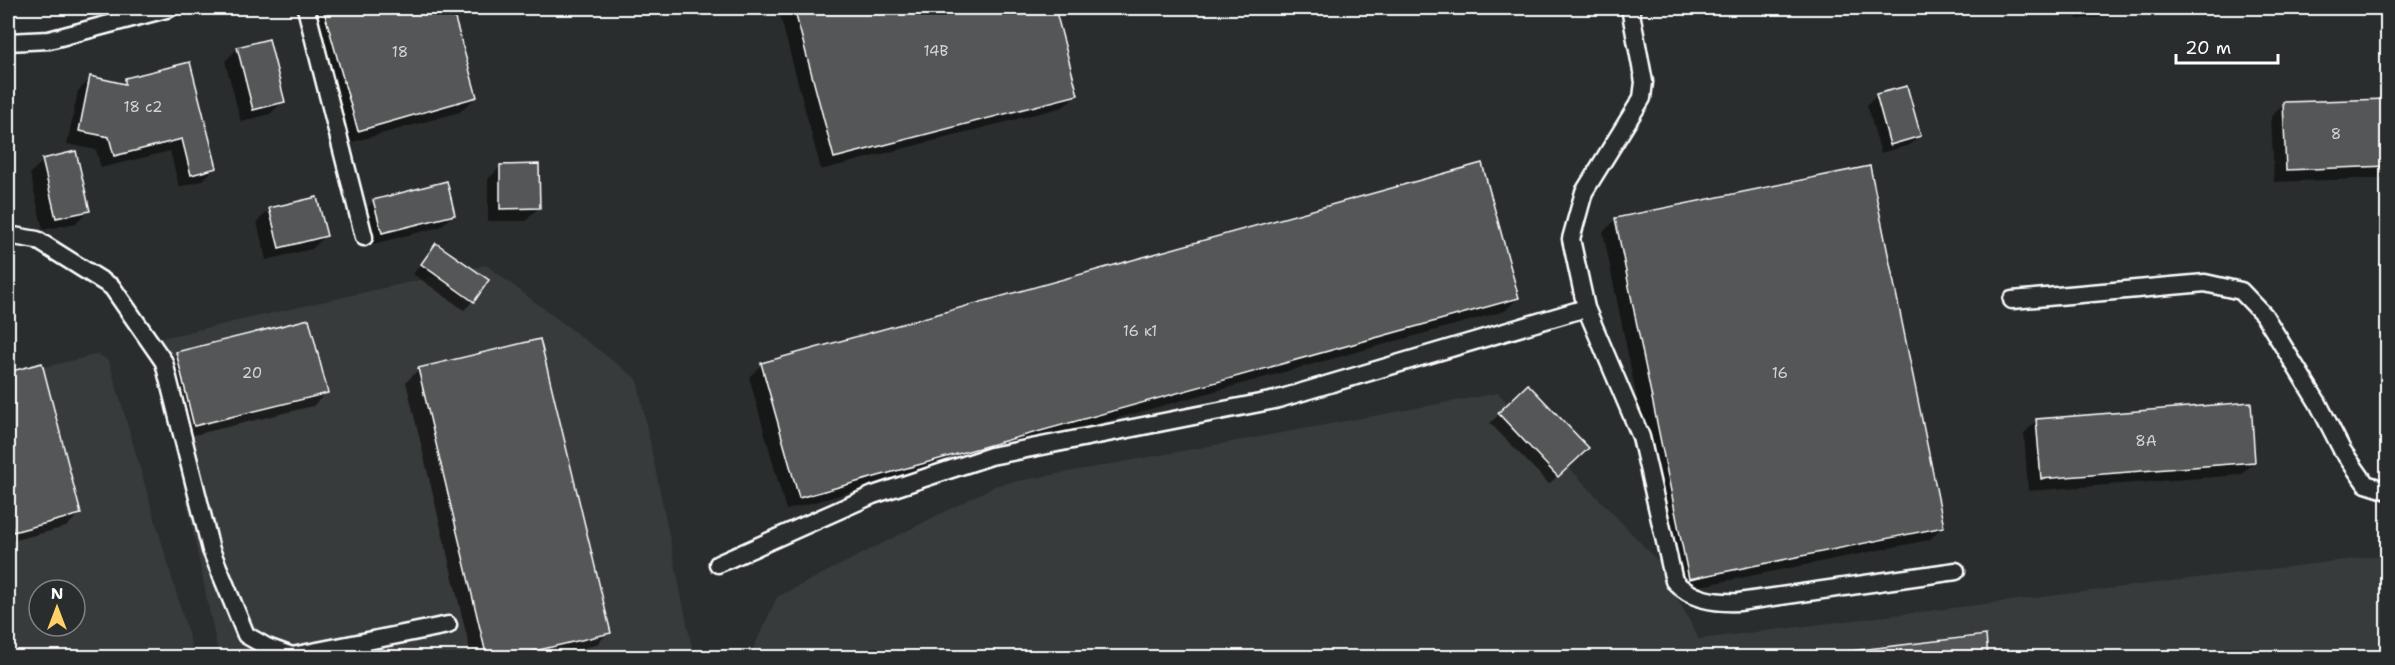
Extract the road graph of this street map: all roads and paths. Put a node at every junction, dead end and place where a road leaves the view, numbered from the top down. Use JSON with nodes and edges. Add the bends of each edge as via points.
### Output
{"nodes":[{"id":1,"x":170,"y":8,"type":"edge"},
{"id":2,"x":306,"y":8,"type":"edge"},
{"id":3,"x":1630,"y":8,"type":"edge"},
{"id":4,"x":8,"y":42,"type":"edge"},
{"id":5,"x":8,"y":235,"type":"edge"},
{"id":6,"x":364,"y":237,"type":"dead end"},
{"id":7,"x":2012,"y":300,"type":"dead end"},
{"id":8,"x":1586,"y":308,"type":"junction"},
{"id":9,"x":2388,"y":491,"type":"edge"},
{"id":10,"x":718,"y":564,"type":"dead end"},
{"id":11,"x":1956,"y":571,"type":"dead end"},
{"id":12,"x":448,"y":625,"type":"dead end"}],
"edges":[{"from":1,"to":4,"type":"lane","via":[[49,40]]},
{"from":2,"to":6,"type":"lane"},
{"from":3,"to":8,"type":"lane","via":[[1644,82],[1642,98],[1584,192],[1571,239]]},
{"from":5,"to":12,"type":"lane","via":[[37,240],[112,287],[164,362],[211,550],[246,635],[292,656]]},
{"from":7,"to":9,"type":"lane","via":[[2205,283],[2241,291],[2264,315],[2366,484]]},
{"from":8,"to":10,"type":"lane","via":[[1275,400],[991,456],[873,495]]},
{"from":8,"to":11,"type":"lane","via":[[1641,436],[1674,581],[1683,590],[1716,603],[1739,602]]}]}
